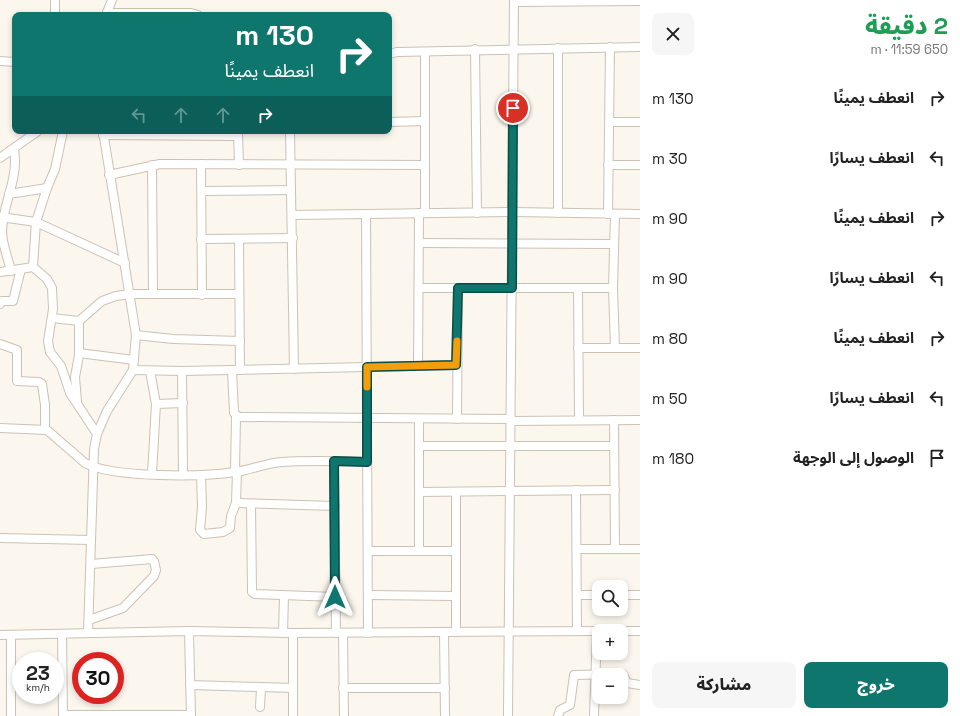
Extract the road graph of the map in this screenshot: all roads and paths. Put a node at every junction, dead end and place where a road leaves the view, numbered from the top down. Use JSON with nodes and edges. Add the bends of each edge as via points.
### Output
{"nodes":[{"id":1,"x":54,"y":0,"type":"edge"},
{"id":2,"x":112,"y":0,"type":"edge"},
{"id":3,"x":640,"y":0,"type":"edge"},
{"id":4,"x":514,"y":1,"type":"edge"},
{"id":5,"x":55,"y":12,"type":"edge"},
{"id":6,"x":108,"y":12,"type":"edge"},
{"id":7,"x":610,"y":47,"type":"junction"},
{"id":8,"x":640,"y":47,"type":"edge"},
{"id":9,"x":514,"y":48,"type":"junction"},
{"id":10,"x":558,"y":48,"type":"junction"},
{"id":11,"x":475,"y":50,"type":"junction"},
{"id":12,"x":425,"y":52,"type":"junction"},
{"id":13,"x":392,"y":53,"type":"edge"},
{"id":14,"x":0,"y":61,"type":"edge"},
{"id":15,"x":12,"y":62,"type":"edge"},
{"id":16,"x":425,"y":121,"type":"junction"},
{"id":17,"x":392,"y":122,"type":"edge"},
{"id":18,"x":610,"y":122,"type":"junction"},
{"id":19,"x":640,"y":122,"type":"edge"},
{"id":20,"x":34,"y":134,"type":"edge"},
{"id":21,"x":62,"y":134,"type":"edge"},
{"id":22,"x":103,"y":134,"type":"edge"},
{"id":23,"x":238,"y":134,"type":"edge"},
{"id":24,"x":290,"y":134,"type":"edge"},
{"id":25,"x":14,"y":149,"type":"junction"},
{"id":26,"x":0,"y":158,"type":"edge"},
{"id":27,"x":201,"y":164,"type":"junction"},
{"id":28,"x":152,"y":165,"type":"junction"},
{"id":29,"x":239,"y":165,"type":"junction"},
{"id":30,"x":291,"y":165,"type":"junction"},
{"id":31,"x":425,"y":165,"type":"junction"},
{"id":32,"x":608,"y":165,"type":"junction"},
{"id":33,"x":640,"y":165,"type":"edge"},
{"id":34,"x":109,"y":175,"type":"junction"},
{"id":35,"x":47,"y":188,"type":"junction"},
{"id":36,"x":291,"y":190,"type":"junction"},
{"id":37,"x":202,"y":191,"type":"junction"},
{"id":38,"x":10,"y":194,"type":"junction"},
{"id":39,"x":513,"y":212,"type":"junction"},
{"id":40,"x":422,"y":213,"type":"junction"},
{"id":41,"x":477,"y":213,"type":"junction"},
{"id":42,"x":558,"y":213,"type":"junction"},
{"id":43,"x":366,"y":214,"type":"junction"},
{"id":44,"x":612,"y":214,"type":"junction"},
{"id":45,"x":640,"y":214,"type":"edge"},
{"id":46,"x":292,"y":215,"type":"junction"},
{"id":47,"x":2,"y":218,"type":"edge"},
{"id":48,"x":36,"y":222,"type":"junction"},
{"id":49,"x":292,"y":238,"type":"junction"},
{"id":50,"x":201,"y":239,"type":"junction"},
{"id":51,"x":239,"y":239,"type":"junction"},
{"id":52,"x":419,"y":243,"type":"junction"},
{"id":53,"x":512,"y":243,"type":"junction"},
{"id":54,"x":614,"y":244,"type":"junction"},
{"id":55,"x":125,"y":263,"type":"junction"},
{"id":56,"x":33,"y":267,"type":"junction"},
{"id":57,"x":21,"y":269,"type":"junction"},
{"id":58,"x":11,"y":271,"type":"junction"},
{"id":59,"x":0,"y":272,"type":"edge"},
{"id":60,"x":419,"y":288,"type":"junction"},
{"id":61,"x":458,"y":288,"type":"junction"},
{"id":62,"x":512,"y":288,"type":"junction"},
{"id":63,"x":578,"y":288,"type":"junction"},
{"id":64,"x":613,"y":288,"type":"junction"},
{"id":65,"x":130,"y":294,"type":"junction"},
{"id":66,"x":153,"y":294,"type":"junction"},
{"id":67,"x":239,"y":294,"type":"junction"},
{"id":68,"x":202,"y":295,"type":"junction"},
{"id":69,"x":0,"y":304,"type":"edge"},
{"id":70,"x":52,"y":318,"type":"junction"},
{"id":71,"x":79,"y":321,"type":"junction"},
{"id":72,"x":136,"y":335,"type":"junction"},
{"id":73,"x":240,"y":341,"type":"junction"},
{"id":74,"x":0,"y":344,"type":"edge"},
{"id":75,"x":578,"y":348,"type":"junction"},
{"id":76,"x":615,"y":348,"type":"junction"},
{"id":77,"x":640,"y":348,"type":"edge"},
{"id":78,"x":79,"y":353,"type":"junction"},
{"id":79,"x":134,"y":360,"type":"junction"},
{"id":80,"x":456,"y":365,"type":"junction"},
{"id":81,"x":418,"y":366,"type":"junction"},
{"id":82,"x":367,"y":367,"type":"junction"},
{"id":83,"x":294,"y":369,"type":"junction"},
{"id":84,"x":133,"y":370,"type":"junction"},
{"id":85,"x":236,"y":370,"type":"junction"},
{"id":86,"x":150,"y":371,"type":"junction"},
{"id":87,"x":182,"y":371,"type":"junction"},
{"id":88,"x":183,"y":403,"type":"junction"},
{"id":89,"x":77,"y":404,"type":"junction"},
{"id":90,"x":156,"y":404,"type":"junction"},
{"id":91,"x":236,"y":416,"type":"junction"},
{"id":92,"x":367,"y":417,"type":"junction"},
{"id":93,"x":419,"y":419,"type":"junction"},
{"id":94,"x":457,"y":419,"type":"junction"},
{"id":95,"x":511,"y":420,"type":"junction"},
{"id":96,"x":579,"y":420,"type":"junction"},
{"id":97,"x":614,"y":420,"type":"junction"},
{"id":98,"x":640,"y":420,"type":"edge"},
{"id":99,"x":0,"y":428,"type":"edge"},
{"id":100,"x":45,"y":429,"type":"junction"},
{"id":101,"x":97,"y":434,"type":"junction"},
{"id":102,"x":419,"y":446,"type":"junction"},
{"id":103,"x":614,"y":446,"type":"junction"},
{"id":104,"x":511,"y":447,"type":"junction"},
{"id":105,"x":334,"y":461,"type":"junction"},
{"id":106,"x":367,"y":462,"type":"junction"},
{"id":107,"x":92,"y":467,"type":"junction"},
{"id":108,"x":236,"y":472,"type":"junction"},
{"id":109,"x":152,"y":474,"type":"junction"},
{"id":110,"x":183,"y":475,"type":"junction"},
{"id":111,"x":201,"y":475,"type":"junction"},
{"id":112,"x":576,"y":490,"type":"junction"},
{"id":113,"x":615,"y":490,"type":"junction"},
{"id":114,"x":510,"y":491,"type":"junction"},
{"id":115,"x":419,"y":492,"type":"junction"},
{"id":116,"x":456,"y":492,"type":"junction"},
{"id":117,"x":236,"y":503,"type":"junction"},
{"id":118,"x":251,"y":504,"type":"junction"},
{"id":119,"x":335,"y":506,"type":"junction"},
{"id":120,"x":0,"y":538,"type":"edge"},
{"id":121,"x":91,"y":540,"type":"junction"},
{"id":122,"x":577,"y":549,"type":"junction"},
{"id":123,"x":615,"y":549,"type":"junction"},
{"id":124,"x":640,"y":549,"type":"edge"},
{"id":125,"x":368,"y":551,"type":"junction"},
{"id":126,"x":419,"y":551,"type":"junction"},
{"id":127,"x":456,"y":551,"type":"junction"},
{"id":128,"x":91,"y":564,"type":"junction"},
{"id":129,"x":368,"y":595,"type":"junction"},
{"id":130,"x":577,"y":595,"type":"junction"},
{"id":131,"x":592,"y":595,"type":"edge"},
{"id":132,"x":628,"y":595,"type":"edge"},
{"id":133,"x":284,"y":596,"type":"junction"},
{"id":134,"x":456,"y":596,"type":"junction"},
{"id":135,"x":640,"y":596,"type":"edge"},
{"id":136,"x":335,"y":597,"type":"junction"},
{"id":137,"x":89,"y":620,"type":"junction"},
{"id":138,"x":189,"y":631,"type":"junction"},
{"id":139,"x":577,"y":631,"type":"junction"},
{"id":140,"x":592,"y":631,"type":"edge"},
{"id":141,"x":628,"y":631,"type":"edge"},
{"id":142,"x":640,"y":631,"type":"edge"},
{"id":143,"x":444,"y":632,"type":"junction"},
{"id":144,"x":456,"y":632,"type":"junction"},
{"id":145,"x":509,"y":632,"type":"junction"},
{"id":146,"x":88,"y":633,"type":"junction"},
{"id":147,"x":283,"y":633,"type":"junction"},
{"id":148,"x":293,"y":633,"type":"junction"},
{"id":149,"x":339,"y":633,"type":"junction"},
{"id":150,"x":368,"y":633,"type":"junction"},
{"id":151,"x":62,"y":634,"type":"junction"},
{"id":152,"x":0,"y":635,"type":"edge"},
{"id":153,"x":11,"y":635,"type":"junction"},
{"id":154,"x":592,"y":675,"type":"edge"},
{"id":155,"x":628,"y":683,"type":"edge"},
{"id":156,"x":190,"y":685,"type":"junction"},
{"id":157,"x":640,"y":685,"type":"edge"},
{"id":158,"x":261,"y":688,"type":"junction"},
{"id":159,"x":293,"y":688,"type":"junction"},
{"id":160,"x":344,"y":688,"type":"junction"},
{"id":161,"x":445,"y":688,"type":"junction"},
{"id":162,"x":595,"y":704,"type":"edge"},
{"id":163,"x":260,"y":707,"type":"dead end"},
{"id":164,"x":11,"y":716,"type":"edge"},
{"id":165,"x":63,"y":716,"type":"edge"},
{"id":166,"x":101,"y":716,"type":"edge"},
{"id":167,"x":156,"y":716,"type":"edge"},
{"id":168,"x":191,"y":716,"type":"edge"},
{"id":169,"x":294,"y":716,"type":"edge"},
{"id":170,"x":344,"y":716,"type":"edge"},
{"id":171,"x":445,"y":716,"type":"edge"},
{"id":172,"x":508,"y":716,"type":"edge"},
{"id":173,"x":558,"y":716,"type":"edge"},
{"id":174,"x":594,"y":716,"type":"edge"}],
"edges":[{"from":1,"to":5,"type":"street"},
{"from":2,"to":6,"type":"street"},
{"from":3,"to":4,"type":"street"},
{"from":4,"to":9,"type":"street"},
{"from":7,"to":8,"type":"street"},
{"from":7,"to":10,"type":"street"},
{"from":7,"to":18,"type":"street"},
{"from":9,"to":10,"type":"street"},
{"from":9,"to":11,"type":"street"},
{"from":9,"to":39,"type":"street"},
{"from":10,"to":42,"type":"street"},
{"from":11,"to":12,"type":"street"},
{"from":11,"to":41,"type":"street"},
{"from":12,"to":13,"type":"street"},
{"from":12,"to":16,"type":"street"},
{"from":14,"to":15,"type":"street"},
{"from":16,"to":17,"type":"street"},
{"from":16,"to":31,"type":"street"},
{"from":18,"to":19,"type":"street"},
{"from":18,"to":32,"type":"street"},
{"from":20,"to":25,"type":"street"},
{"from":21,"to":35,"type":"street","via":[[55,169]]},
{"from":22,"to":34,"type":"street"},
{"from":23,"to":29,"type":"street"},
{"from":24,"to":30,"type":"street"},
{"from":25,"to":26,"type":"street"},
{"from":25,"to":38,"type":"street","via":[[16,167]]},
{"from":27,"to":28,"type":"street"},
{"from":27,"to":29,"type":"street"},
{"from":27,"to":37,"type":"street"},
{"from":28,"to":34,"type":"street"},
{"from":28,"to":66,"type":"street"},
{"from":29,"to":30,"type":"street"},
{"from":30,"to":31,"type":"street"},
{"from":30,"to":36,"type":"street"},
{"from":31,"to":40,"type":"street"},
{"from":32,"to":33,"type":"street"},
{"from":32,"to":44,"type":"street"},
{"from":34,"to":55,"type":"street"},
{"from":35,"to":38,"type":"street"},
{"from":35,"to":48,"type":"street"},
{"from":36,"to":37,"type":"street"},
{"from":36,"to":46,"type":"street"},
{"from":37,"to":50,"type":"street"},
{"from":38,"to":47,"type":"street"},
{"from":39,"to":41,"type":"street"},
{"from":39,"to":42,"type":"street"},
{"from":39,"to":53,"type":"street"},
{"from":40,"to":41,"type":"street"},
{"from":40,"to":43,"type":"street"},
{"from":40,"to":52,"type":"street"},
{"from":42,"to":44,"type":"street"},
{"from":43,"to":46,"type":"street"},
{"from":43,"to":82,"type":"street"},
{"from":44,"to":45,"type":"street"},
{"from":44,"to":54,"type":"street"},
{"from":46,"to":49,"type":"street"},
{"from":47,"to":48,"type":"street"},
{"from":47,"to":58,"type":"street","via":[[2,235]]},
{"from":48,"to":55,"type":"street"},
{"from":48,"to":56,"type":"street"},
{"from":49,"to":51,"type":"street"},
{"from":49,"to":83,"type":"street"},
{"from":50,"to":51,"type":"street"},
{"from":50,"to":68,"type":"street"},
{"from":51,"to":67,"type":"street"},
{"from":52,"to":53,"type":"street"},
{"from":52,"to":60,"type":"street"},
{"from":53,"to":54,"type":"street"},
{"from":53,"to":62,"type":"street"},
{"from":54,"to":64,"type":"street"},
{"from":55,"to":65,"type":"street"},
{"from":56,"to":57,"type":"street"},
{"from":56,"to":70,"type":"street","via":[[52,288]]},
{"from":57,"to":58,"type":"street"},
{"from":57,"to":69,"type":"street","via":[[13,301],[2,301]]},
{"from":58,"to":59,"type":"street"},
{"from":60,"to":61,"type":"street"},
{"from":60,"to":81,"type":"street"},
{"from":61,"to":62,"type":"street"},
{"from":61,"to":80,"type":"street"},
{"from":62,"to":63,"type":"street"},
{"from":62,"to":95,"type":"street"},
{"from":63,"to":64,"type":"street"},
{"from":63,"to":75,"type":"street"},
{"from":64,"to":76,"type":"street"},
{"from":65,"to":66,"type":"street"},
{"from":65,"to":71,"type":"street","via":[[102,301]]},
{"from":65,"to":72,"type":"street"},
{"from":66,"to":68,"type":"street"},
{"from":67,"to":68,"type":"street"},
{"from":67,"to":73,"type":"street"},
{"from":70,"to":71,"type":"street"},
{"from":70,"to":89,"type":"street","via":[[49,347],[61,366],[69,391]]},
{"from":71,"to":78,"type":"street"},
{"from":72,"to":73,"type":"street"},
{"from":72,"to":79,"type":"street"},
{"from":73,"to":85,"type":"street"},
{"from":74,"to":100,"type":"street","via":[[17,350],[17,381],[41,383],[45,405]]},
{"from":75,"to":76,"type":"street"},
{"from":75,"to":96,"type":"street"},
{"from":76,"to":77,"type":"street"},
{"from":78,"to":79,"type":"street"},
{"from":78,"to":89,"type":"street","via":[[75,377]]},
{"from":79,"to":84,"type":"street"},
{"from":80,"to":81,"type":"street"},
{"from":80,"to":94,"type":"street"},
{"from":81,"to":82,"type":"street"},
{"from":82,"to":83,"type":"street"},
{"from":82,"to":92,"type":"street"},
{"from":83,"to":85,"type":"street"},
{"from":84,"to":86,"type":"street"},
{"from":84,"to":101,"type":"street","via":[[107,411]]},
{"from":85,"to":87,"type":"street"},
{"from":85,"to":91,"type":"street"},
{"from":86,"to":87,"type":"street"},
{"from":86,"to":90,"type":"street"},
{"from":87,"to":88,"type":"street"},
{"from":88,"to":90,"type":"street"},
{"from":88,"to":110,"type":"street"},
{"from":89,"to":101,"type":"street"},
{"from":90,"to":109,"type":"street"},
{"from":91,"to":92,"type":"street"},
{"from":91,"to":108,"type":"street"},
{"from":92,"to":93,"type":"street"},
{"from":92,"to":106,"type":"street"},
{"from":93,"to":94,"type":"street"},
{"from":93,"to":102,"type":"street"},
{"from":94,"to":95,"type":"street"},
{"from":95,"to":96,"type":"street"},
{"from":95,"to":104,"type":"street"},
{"from":96,"to":97,"type":"street"},
{"from":97,"to":98,"type":"street"},
{"from":97,"to":103,"type":"street"},
{"from":99,"to":100,"type":"street"},
{"from":100,"to":107,"type":"street"},
{"from":101,"to":107,"type":"street"},
{"from":102,"to":104,"type":"street"},
{"from":102,"to":115,"type":"street"},
{"from":103,"to":104,"type":"street"},
{"from":103,"to":113,"type":"street"},
{"from":104,"to":114,"type":"street"},
{"from":105,"to":106,"type":"street"},
{"from":105,"to":108,"type":"street","via":[[282,462]]},
{"from":105,"to":119,"type":"street"},
{"from":106,"to":125,"type":"street"},
{"from":107,"to":109,"type":"street","via":[[116,472]]},
{"from":107,"to":121,"type":"street"},
{"from":108,"to":111,"type":"street"},
{"from":108,"to":117,"type":"street"},
{"from":109,"to":110,"type":"street"},
{"from":110,"to":111,"type":"street"},
{"from":111,"to":117,"type":"street","via":[[201,532],[204,534],[228,530]]},
{"from":112,"to":113,"type":"street"},
{"from":112,"to":114,"type":"street"},
{"from":112,"to":122,"type":"street"},
{"from":113,"to":123,"type":"street"},
{"from":114,"to":116,"type":"street"},
{"from":114,"to":145,"type":"street"},
{"from":115,"to":116,"type":"street"},
{"from":115,"to":126,"type":"street"},
{"from":116,"to":127,"type":"street"},
{"from":117,"to":118,"type":"street"},
{"from":118,"to":119,"type":"street"},
{"from":118,"to":133,"type":"street","via":[[252,592]]},
{"from":119,"to":136,"type":"street"},
{"from":120,"to":121,"type":"street"},
{"from":121,"to":128,"type":"street"},
{"from":122,"to":123,"type":"street"},
{"from":122,"to":130,"type":"street"},
{"from":123,"to":124,"type":"street"},
{"from":125,"to":126,"type":"street"},
{"from":125,"to":129,"type":"street"},
{"from":126,"to":127,"type":"street"},
{"from":127,"to":134,"type":"street"},
{"from":128,"to":137,"type":"street"},
{"from":128,"to":137,"type":"street","via":[[152,559],[156,570],[154,576],[123,608]]},
{"from":129,"to":134,"type":"street"},
{"from":129,"to":150,"type":"street"},
{"from":130,"to":131,"type":"street"},
{"from":130,"to":139,"type":"street"},
{"from":132,"to":135,"type":"street"},
{"from":133,"to":136,"type":"street"},
{"from":133,"to":147,"type":"street"},
{"from":134,"to":144,"type":"street"},
{"from":136,"to":149,"type":"street"},
{"from":137,"to":146,"type":"street"},
{"from":138,"to":146,"type":"street"},
{"from":138,"to":147,"type":"street"},
{"from":138,"to":156,"type":"street"},
{"from":139,"to":140,"type":"street"},
{"from":139,"to":145,"type":"street"},
{"from":141,"to":142,"type":"street"},
{"from":143,"to":144,"type":"street"},
{"from":143,"to":150,"type":"street"},
{"from":143,"to":161,"type":"street"},
{"from":144,"to":145,"type":"street"},
{"from":145,"to":172,"type":"street"},
{"from":146,"to":151,"type":"street"},
{"from":147,"to":148,"type":"street"},
{"from":148,"to":149,"type":"street"},
{"from":148,"to":159,"type":"street"},
{"from":149,"to":150,"type":"street"},
{"from":149,"to":160,"type":"street"},
{"from":151,"to":153,"type":"street"},
{"from":151,"to":165,"type":"street"},
{"from":152,"to":153,"type":"street"},
{"from":153,"to":164,"type":"street"},
{"from":154,"to":173,"type":"street","via":[[573,676],[570,704],[559,711]]},
{"from":155,"to":157,"type":"street"},
{"from":156,"to":158,"type":"street"},
{"from":156,"to":168,"type":"street"},
{"from":158,"to":159,"type":"street"},
{"from":158,"to":163,"type":"street"},
{"from":159,"to":169,"type":"street"},
{"from":160,"to":161,"type":"street"},
{"from":160,"to":170,"type":"street"},
{"from":161,"to":171,"type":"street"},
{"from":162,"to":174,"type":"street"},
{"from":165,"to":166,"type":"street"},
{"from":166,"to":167,"type":"street"},
{"from":167,"to":168,"type":"street"}]}
